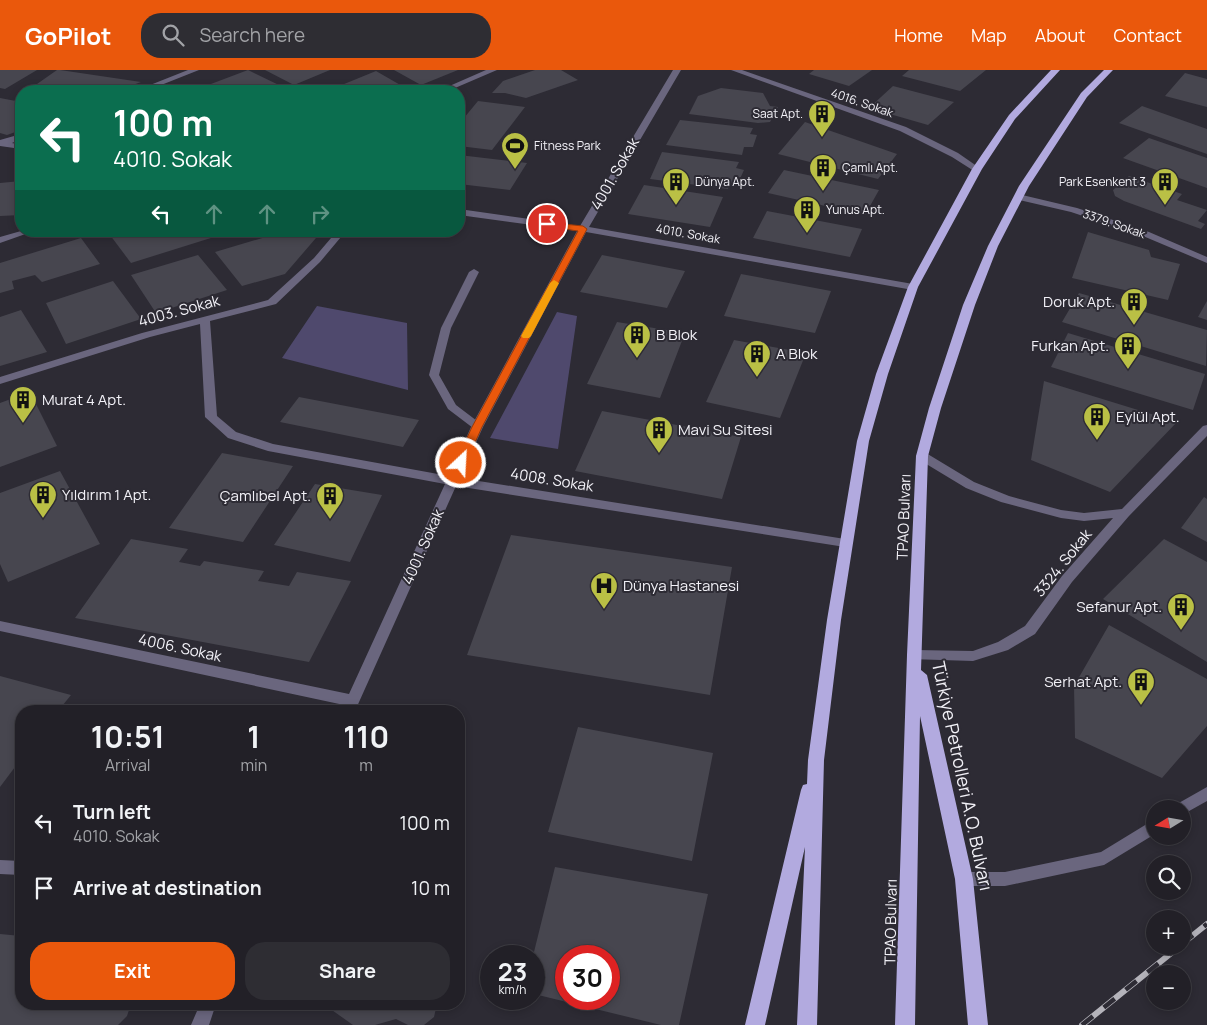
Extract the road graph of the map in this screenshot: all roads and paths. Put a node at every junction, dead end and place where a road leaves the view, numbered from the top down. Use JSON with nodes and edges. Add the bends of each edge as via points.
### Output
{"nodes":[{"id":1,"x":171,"y":70,"type":"edge"},
{"id":2,"x":493,"y":70,"type":"edge"},
{"id":3,"x":677,"y":70,"type":"edge"},
{"id":4,"x":735,"y":70,"type":"edge"},
{"id":5,"x":766,"y":70,"type":"edge"},
{"id":6,"x":1056,"y":70,"type":"edge"},
{"id":7,"x":1109,"y":70,"type":"edge"},
{"id":8,"x":191,"y":71,"type":"edge"},
{"id":9,"x":753,"y":78,"type":"junction"},
{"id":10,"x":155,"y":85,"type":"edge"},
{"id":11,"x":461,"y":85,"type":"edge"},
{"id":12,"x":15,"y":138,"type":"edge"},
{"id":13,"x":1,"y":144,"type":"edge"},
{"id":14,"x":15,"y":146,"type":"edge"},
{"id":15,"x":977,"y":169,"type":"junction"},
{"id":16,"x":1018,"y":198,"type":"junction"},
{"id":17,"x":465,"y":213,"type":"edge"},
{"id":18,"x":583,"y":229,"type":"junction"},
{"id":19,"x":15,"y":236,"type":"edge"},
{"id":20,"x":337,"y":237,"type":"edge"},
{"id":21,"x":0,"y":240,"type":"edge"},
{"id":22,"x":1207,"y":260,"type":"edge"},
{"id":23,"x":474,"y":272,"type":"dead end"},
{"id":24,"x":913,"y":287,"type":"junction"},
{"id":25,"x":205,"y":319,"type":"junction"},
{"id":26,"x":0,"y":381,"type":"edge"},
{"id":27,"x":477,"y":427,"type":"junction"},
{"id":28,"x":1207,"y":429,"type":"edge"},
{"id":29,"x":922,"y":456,"type":"junction"},
{"id":30,"x":453,"y":481,"type":"junction"},
{"id":31,"x":1125,"y":512,"type":"junction"},
{"id":32,"x":845,"y":543,"type":"junction"},
{"id":33,"x":0,"y":626,"type":"edge"},
{"id":34,"x":914,"y":655,"type":"junction"},
{"id":35,"x":347,"y":705,"type":"edge"},
{"id":36,"x":351,"y":705,"type":"edge"},
{"id":37,"x":816,"y":760,"type":"junction"},
{"id":38,"x":1207,"y":793,"type":"edge"},
{"id":39,"x":1191,"y":803,"type":"edge"},
{"id":40,"x":1146,"y":832,"type":"edge"},
{"id":41,"x":0,"y":867,"type":"edge"},
{"id":42,"x":15,"y":868,"type":"edge"},
{"id":43,"x":964,"y":879,"type":"junction"},
{"id":44,"x":206,"y":1010,"type":"edge"},
{"id":45,"x":905,"y":1019,"type":"edge"},
{"id":46,"x":200,"y":1025,"type":"edge"},
{"id":47,"x":754,"y":1025,"type":"edge"},
{"id":48,"x":807,"y":1025,"type":"edge"},
{"id":49,"x":978,"y":1025,"type":"edge"}],
"edges":[{"from":1,"to":8,"type":"street"},
{"from":2,"to":11,"type":"street"},
{"from":3,"to":18,"type":"street","name":"4001. Sokak"},
{"from":4,"to":9,"type":"street","name":"4016. Sokak"},
{"from":5,"to":9,"type":"street"},
{"from":6,"to":15,"type":"highway","via":[[1012,117]]},
{"from":7,"to":16,"type":"highway","name":"TPAO Bulvarı","via":[[1084,95]]},
{"from":8,"to":10,"type":"street"},
{"from":9,"to":15,"type":"street","name":"4016. Sokak","via":[[903,129]]},
{"from":12,"to":13,"type":"street"},
{"from":13,"to":14,"type":"street"},
{"from":15,"to":24,"type":"highway"},
{"from":16,"to":22,"type":"street","name":"3379. Sokak","via":[[1074,210],[1146,234]]},
{"from":16,"to":29,"type":"highway","name":"TPAO Bulvarı","via":[[993,246],[969,305]]},
{"from":17,"to":18,"type":"street","name":"4010. Sokak"},
{"from":18,"to":24,"type":"street","name":"4010. Sokak"},
{"from":18,"to":27,"type":"street","name":"4001. Sokak"},
{"from":19,"to":21,"type":"street"},
{"from":20,"to":25,"type":"street","name":"4003. Sokak","via":[[272,302]]},
{"from":23,"to":27,"type":"street","via":[[446,328],[434,375],[452,407]]},
{"from":24,"to":32,"type":"highway","via":[[882,374],[863,441]]},
{"from":25,"to":26,"type":"street","name":"4003. Sokak"},
{"from":25,"to":30,"type":"street","name":"4008. Sokak","via":[[211,417],[232,436],[272,448]]},
{"from":27,"to":30,"type":"street","name":"4001. Sokak"},
{"from":28,"to":31,"type":"street","name":"3324. Sokak"},
{"from":29,"to":31,"type":"street","via":[[970,485],[1005,499],[1084,517]]},
{"from":29,"to":34,"type":"highway","name":"TPAO Bulvarı"},
{"from":30,"to":32,"type":"street","name":"4008. Sokak"},
{"from":30,"to":36,"type":"street","name":"4001. Sokak"},
{"from":31,"to":34,"type":"street","name":"3324. Sokak","via":[[1067,579],[1030,630],[1003,646],[972,656]]},
{"from":32,"to":37,"type":"highway"},
{"from":33,"to":35,"type":"street","name":"4006. Sokak"},
{"from":34,"to":43,"type":"highway","name":"Türkiye Petrolleri A.O. Bulvarı"},
{"from":34,"to":45,"type":"highway","name":"TPAO Bulvarı"},
{"from":37,"to":47,"type":"highway"},
{"from":37,"to":48,"type":"highway"},
{"from":38,"to":39,"type":"street"},
{"from":40,"to":43,"type":"street","via":[[1104,858],[1005,878]]},
{"from":41,"to":42,"type":"street"},
{"from":43,"to":49,"type":"highway","name":"Türkiye Petrolleri A.O. Bulvarı"},
{"from":44,"to":46,"type":"street"}]}
